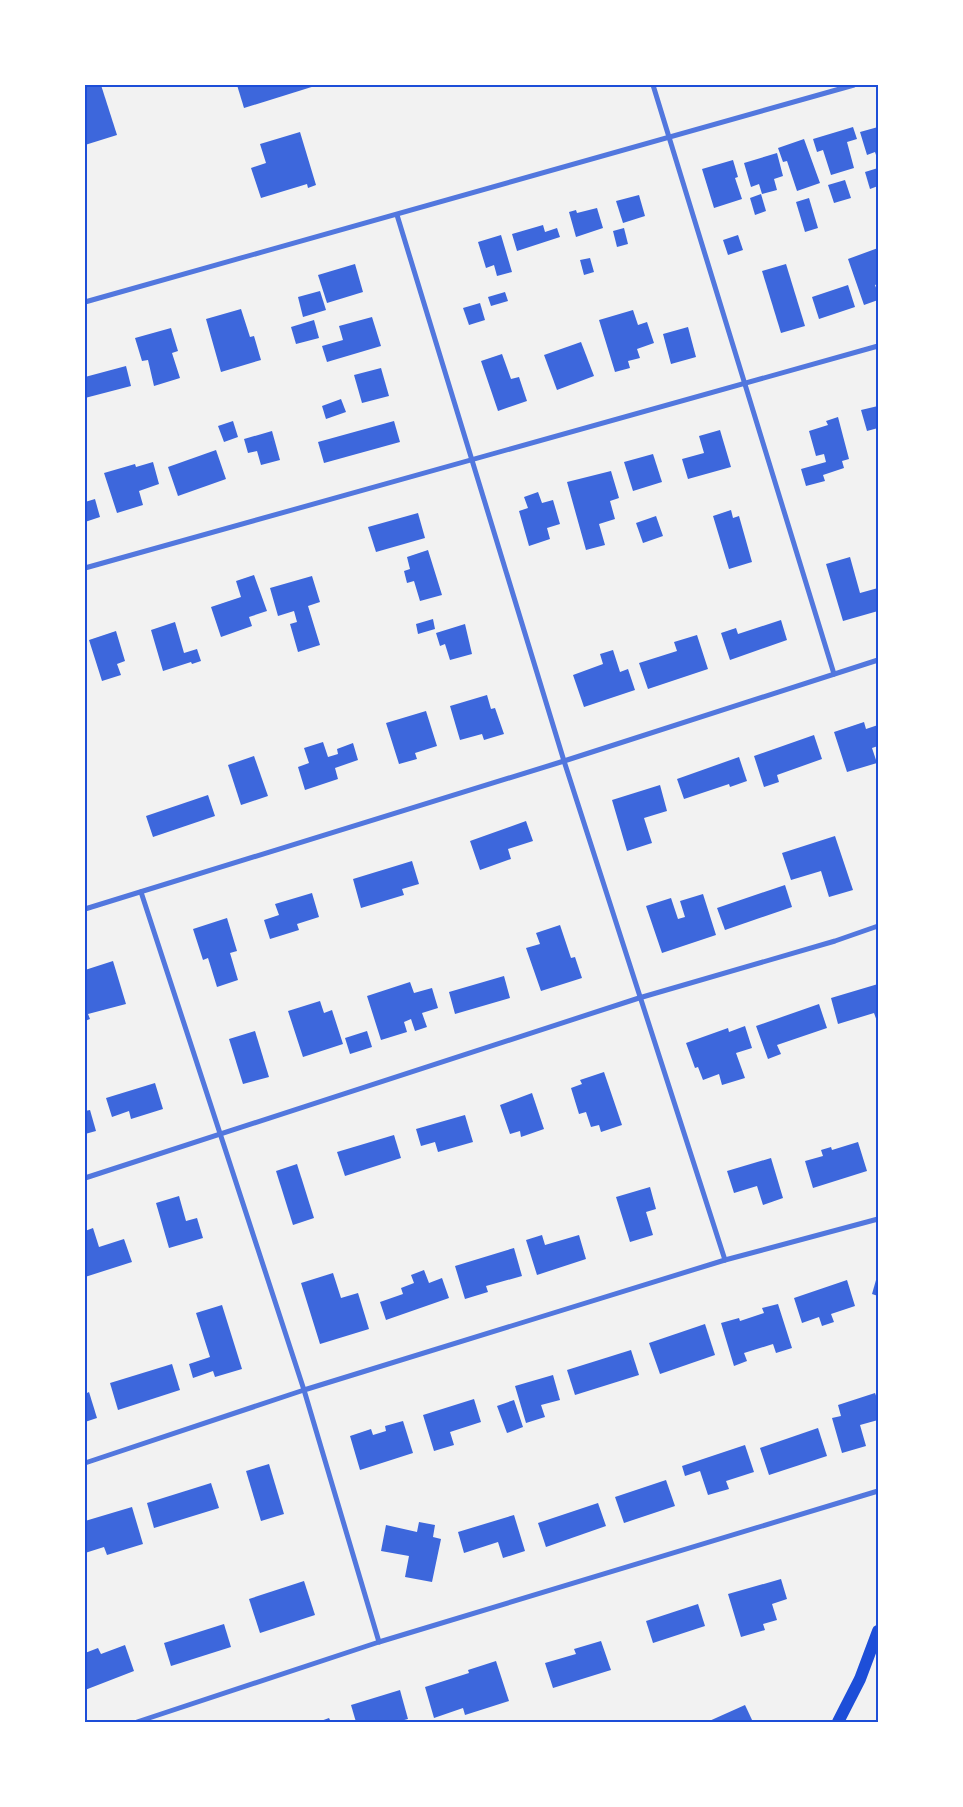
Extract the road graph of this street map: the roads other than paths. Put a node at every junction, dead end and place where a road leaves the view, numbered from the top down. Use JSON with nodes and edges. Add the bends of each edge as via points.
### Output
{"nodes":[{"id":1,"x":653,"y":85,"type":"edge"},
{"id":2,"x":854,"y":85,"type":"edge"},
{"id":3,"x":670,"y":138,"type":"junction"},
{"id":4,"x":397,"y":215,"type":"junction"},
{"id":5,"x":85,"y":302,"type":"edge"},
{"id":6,"x":878,"y":346,"type":"edge"},
{"id":7,"x":744,"y":382,"type":"junction"},
{"id":8,"x":472,"y":460,"type":"junction"},
{"id":9,"x":85,"y":568,"type":"edge"},
{"id":10,"x":878,"y":660,"type":"edge"},
{"id":11,"x":834,"y":674,"type":"junction"},
{"id":12,"x":564,"y":761,"type":"junction"},
{"id":13,"x":141,"y":892,"type":"junction"},
{"id":14,"x":85,"y":909,"type":"edge"},
{"id":15,"x":878,"y":926,"type":"edge"},
{"id":16,"x":640,"y":998,"type":"junction"},
{"id":17,"x":221,"y":1134,"type":"junction"},
{"id":18,"x":85,"y":1178,"type":"edge"},
{"id":19,"x":878,"y":1219,"type":"edge"},
{"id":20,"x":725,"y":1260,"type":"junction"},
{"id":21,"x":304,"y":1390,"type":"junction"},
{"id":22,"x":85,"y":1463,"type":"edge"},
{"id":23,"x":878,"y":1491,"type":"edge"},
{"id":24,"x":878,"y":1631,"type":"edge"},
{"id":25,"x":379,"y":1642,"type":"junction"},
{"id":26,"x":137,"y":1722,"type":"edge"},
{"id":27,"x":838,"y":1722,"type":"edge"}],
"edges":[{"from":1,"to":3,"type":"street"},
{"from":2,"to":3,"type":"street"},
{"from":3,"to":4,"type":"street"},
{"from":3,"to":7,"type":"street"},
{"from":4,"to":5,"type":"street"},
{"from":4,"to":8,"type":"street"},
{"from":6,"to":7,"type":"street"},
{"from":7,"to":8,"type":"street"},
{"from":7,"to":11,"type":"street"},
{"from":8,"to":9,"type":"street"},
{"from":8,"to":12,"type":"street"},
{"from":10,"to":11,"type":"street"},
{"from":11,"to":12,"type":"street"},
{"from":12,"to":13,"type":"street"},
{"from":12,"to":16,"type":"street"},
{"from":13,"to":14,"type":"street"},
{"from":13,"to":17,"type":"street"},
{"from":15,"to":16,"type":"street"},
{"from":16,"to":17,"type":"street"},
{"from":16,"to":20,"type":"street"},
{"from":17,"to":18,"type":"street"},
{"from":17,"to":21,"type":"street"},
{"from":19,"to":20,"type":"street"},
{"from":20,"to":21,"type":"street"},
{"from":21,"to":22,"type":"street"},
{"from":21,"to":25,"type":"street"},
{"from":23,"to":25,"type":"street"},
{"from":24,"to":27,"type":"main road","via":[[860,1679]]},
{"from":25,"to":26,"type":"street"}]}
